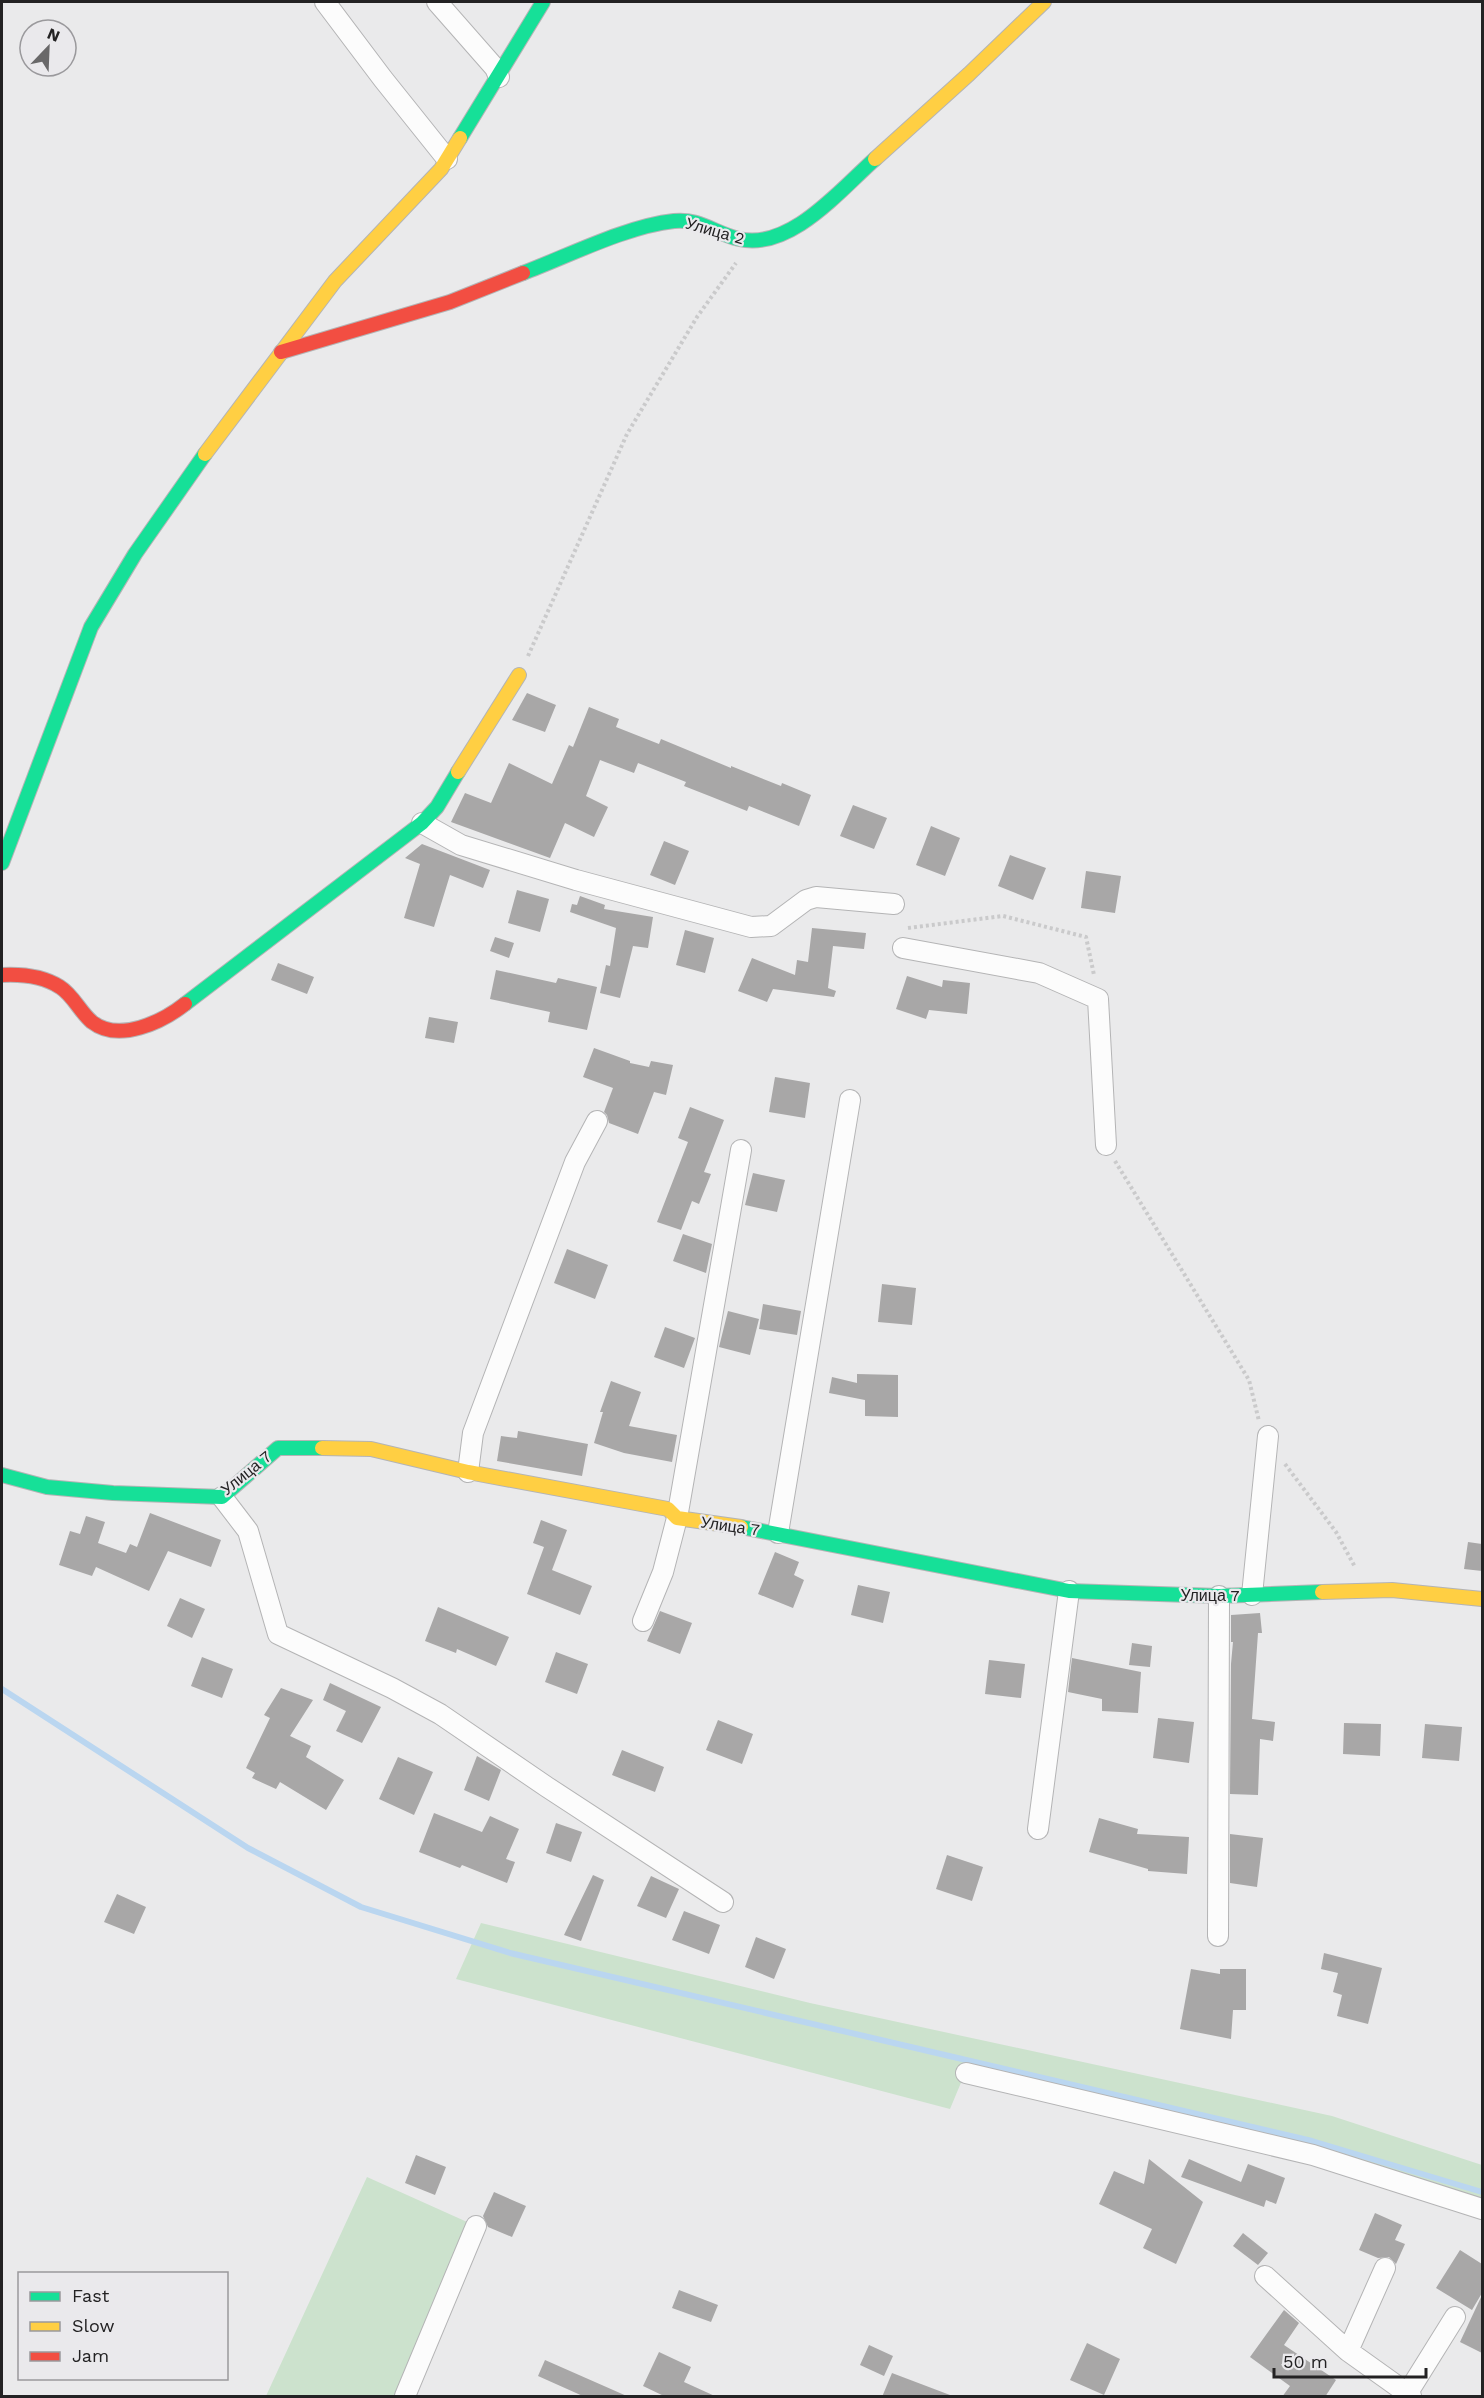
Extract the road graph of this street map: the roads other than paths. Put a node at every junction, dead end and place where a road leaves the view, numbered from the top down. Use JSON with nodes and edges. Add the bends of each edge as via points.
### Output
{"nodes":[{"id":1,"x":326,"y":2,"type":"edge"},
{"id":2,"x":437,"y":2,"type":"edge"},
{"id":3,"x":543,"y":2,"type":"edge"},
{"id":4,"x":1044,"y":2,"type":"edge"},
{"id":5,"x":500,"y":77,"type":"junction"},
{"id":6,"x":447,"y":159,"type":"junction"},
{"id":7,"x":281,"y":352,"type":"junction"},
{"id":8,"x":519,"y":675,"type":"road end"},
{"id":9,"x":422,"y":823,"type":"junction"},
{"id":10,"x":2,"y":862,"type":"edge"},
{"id":11,"x":894,"y":904,"type":"dead end"},
{"id":12,"x":903,"y":948,"type":"dead end"},
{"id":13,"x":2,"y":975,"type":"edge"},
{"id":14,"x":850,"y":1100,"type":"dead end"},
{"id":15,"x":597,"y":1121,"type":"dead end"},
{"id":16,"x":1106,"y":1145,"type":"road end"},
{"id":17,"x":741,"y":1150,"type":"dead end"},
{"id":18,"x":1268,"y":1436,"type":"road end"},
{"id":19,"x":468,"y":1472,"type":"junction"},
{"id":20,"x":2,"y":1475,"type":"edge"},
{"id":21,"x":222,"y":1497,"type":"junction"},
{"id":22,"x":677,"y":1518,"type":"junction"},
{"id":23,"x":778,"y":1533,"type":"junction"},
{"id":24,"x":1069,"y":1591,"type":"junction"},
{"id":25,"x":1252,"y":1595,"type":"junction"},
{"id":26,"x":1219,"y":1596,"type":"junction"},
{"id":27,"x":1482,"y":1599,"type":"edge"},
{"id":28,"x":644,"y":1621,"type":"dead end"},
{"id":29,"x":1038,"y":1829,"type":"dead end"},
{"id":30,"x":723,"y":1902,"type":"dead end"},
{"id":31,"x":1218,"y":1936,"type":"dead end"},
{"id":32,"x":966,"y":2073,"type":"dead end"},
{"id":33,"x":1482,"y":2209,"type":"edge"},
{"id":34,"x":476,"y":2226,"type":"dead end"},
{"id":35,"x":1385,"y":2268,"type":"dead end"},
{"id":36,"x":1265,"y":2276,"type":"dead end"},
{"id":37,"x":1455,"y":2317,"type":"dead end"},
{"id":38,"x":1348,"y":2351,"type":"junction"},
{"id":39,"x":1409,"y":2395,"type":"edge"},
{"id":40,"x":405,"y":2397,"type":"edge"}],
"edges":[{"from":1,"to":6,"type":"street"},
{"from":2,"to":5,"type":"street"},
{"from":3,"to":5,"type":"street"},
{"from":4,"to":7,"type":"street","name":"Улица 2","via":[[799,227],[778,238],[735,240],[691,220],[642,227],[450,302]]},
{"from":5,"to":6,"type":"street"},
{"from":6,"to":7,"type":"street","via":[[335,281]]},
{"from":7,"to":10,"type":"street","via":[[135,554],[91,627]]},
{"from":8,"to":9,"type":"street","via":[[437,807]]},
{"from":9,"to":11,"type":"street","via":[[461,845],[751,927],[771,926],[816,897]]},
{"from":9,"to":13,"type":"street","via":[[177,1010],[132,1030],[110,1031],[92,1022],[61,987],[41,978]]},
{"from":12,"to":16,"type":"street","via":[[1040,973],[1098,999]]},
{"from":14,"to":23,"type":"street"},
{"from":15,"to":19,"type":"street","via":[[575,1162],[473,1433]]},
{"from":17,"to":22,"type":"street"},
{"from":18,"to":25,"type":"street"},
{"from":19,"to":21,"type":"street","name":"Улица 7","via":[[371,1449],[278,1448]]},
{"from":19,"to":22,"type":"street","name":"Улица 7","via":[[668,1509]]},
{"from":20,"to":21,"type":"street","name":"Улица 7","via":[[47,1487]]},
{"from":21,"to":30,"type":"street","via":[[248,1531],[278,1634],[440,1714]]},
{"from":22,"to":23,"type":"street","name":"Улица 7"},
{"from":22,"to":28,"type":"street","via":[[663,1572]]},
{"from":23,"to":24,"type":"street","name":"Улица 7"},
{"from":24,"to":26,"type":"street","name":"Улица 7"},
{"from":24,"to":29,"type":"street"},
{"from":25,"to":26,"type":"street","name":"Улица 7"},
{"from":25,"to":27,"type":"street","name":"Улица 7","via":[[1392,1590]]},
{"from":26,"to":31,"type":"street"},
{"from":32,"to":33,"type":"street","via":[[1312,2155]]},
{"from":34,"to":40,"type":"street"},
{"from":35,"to":38,"type":"street"},
{"from":36,"to":38,"type":"street"},
{"from":37,"to":39,"type":"street"},
{"from":38,"to":39,"type":"street"}]}
